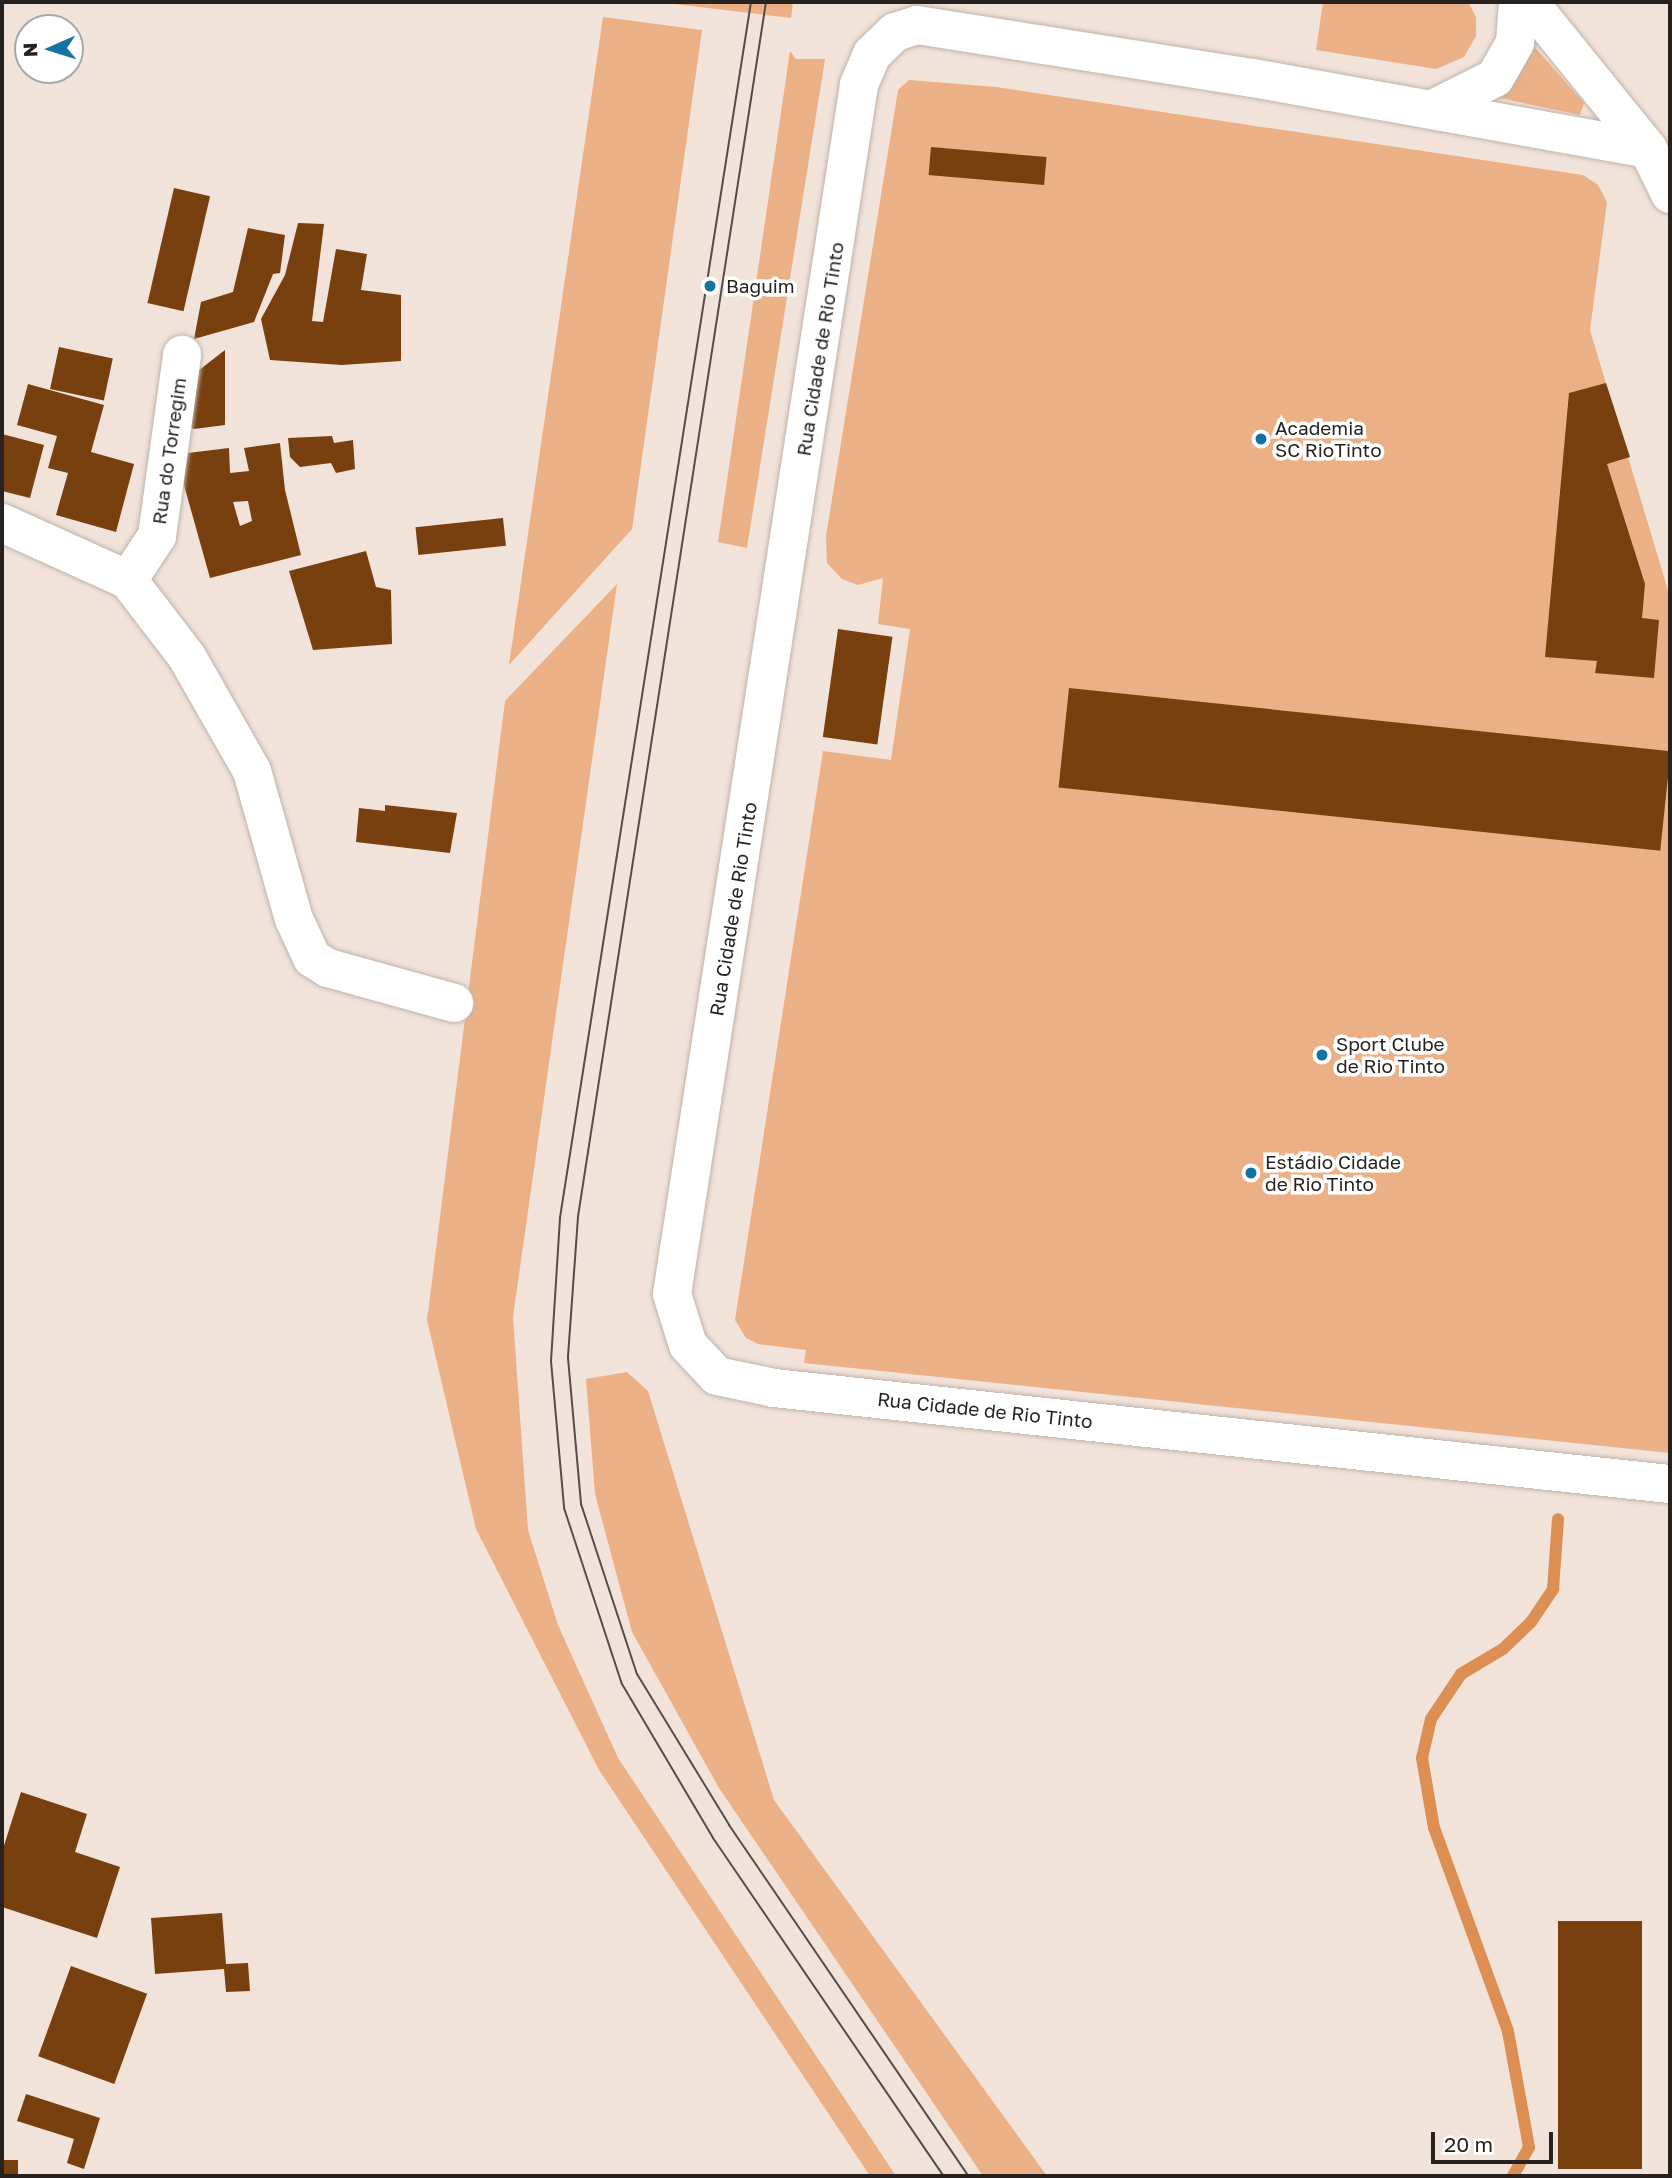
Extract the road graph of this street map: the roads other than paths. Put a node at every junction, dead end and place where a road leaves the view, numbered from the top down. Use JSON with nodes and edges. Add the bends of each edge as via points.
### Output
{"nodes":[{"id":1,"x":1518,"y":2,"type":"edge"},
{"id":2,"x":1529,"y":2,"type":"edge"},
{"id":3,"x":1433,"y":109,"type":"junction"},
{"id":4,"x":1648,"y":149,"type":"junction"},
{"id":5,"x":1670,"y":194,"type":"edge"},
{"id":6,"x":182,"y":355,"type":"dead end"},
{"id":7,"x":2,"y":523,"type":"edge"},
{"id":8,"x":128,"y":580,"type":"junction"},
{"id":9,"x":454,"y":1003,"type":"dead end"},
{"id":10,"x":1670,"y":1484,"type":"edge"}],
"edges":[{"from":1,"to":3,"type":"street","via":[[1515,43],[1495,78]]},
{"from":2,"to":4,"type":"street"},
{"from":3,"to":4,"type":"street","name":"Rua Cidade de Rio Tinto"},
{"from":3,"to":10,"type":"street","name":"Rua Cidade de Rio Tinto","via":[[918,25],[895,32],[872,54],[859,85],[672,1294],[688,1345],[717,1376],[774,1388]]},
{"from":4,"to":5,"type":"street"},
{"from":6,"to":8,"type":"street","name":"Rua do Torregim","via":[[157,536]]},
{"from":7,"to":8,"type":"street"},
{"from":8,"to":9,"type":"street","via":[[187,657],[252,771],[294,919],[312,958],[328,968]]}]}
